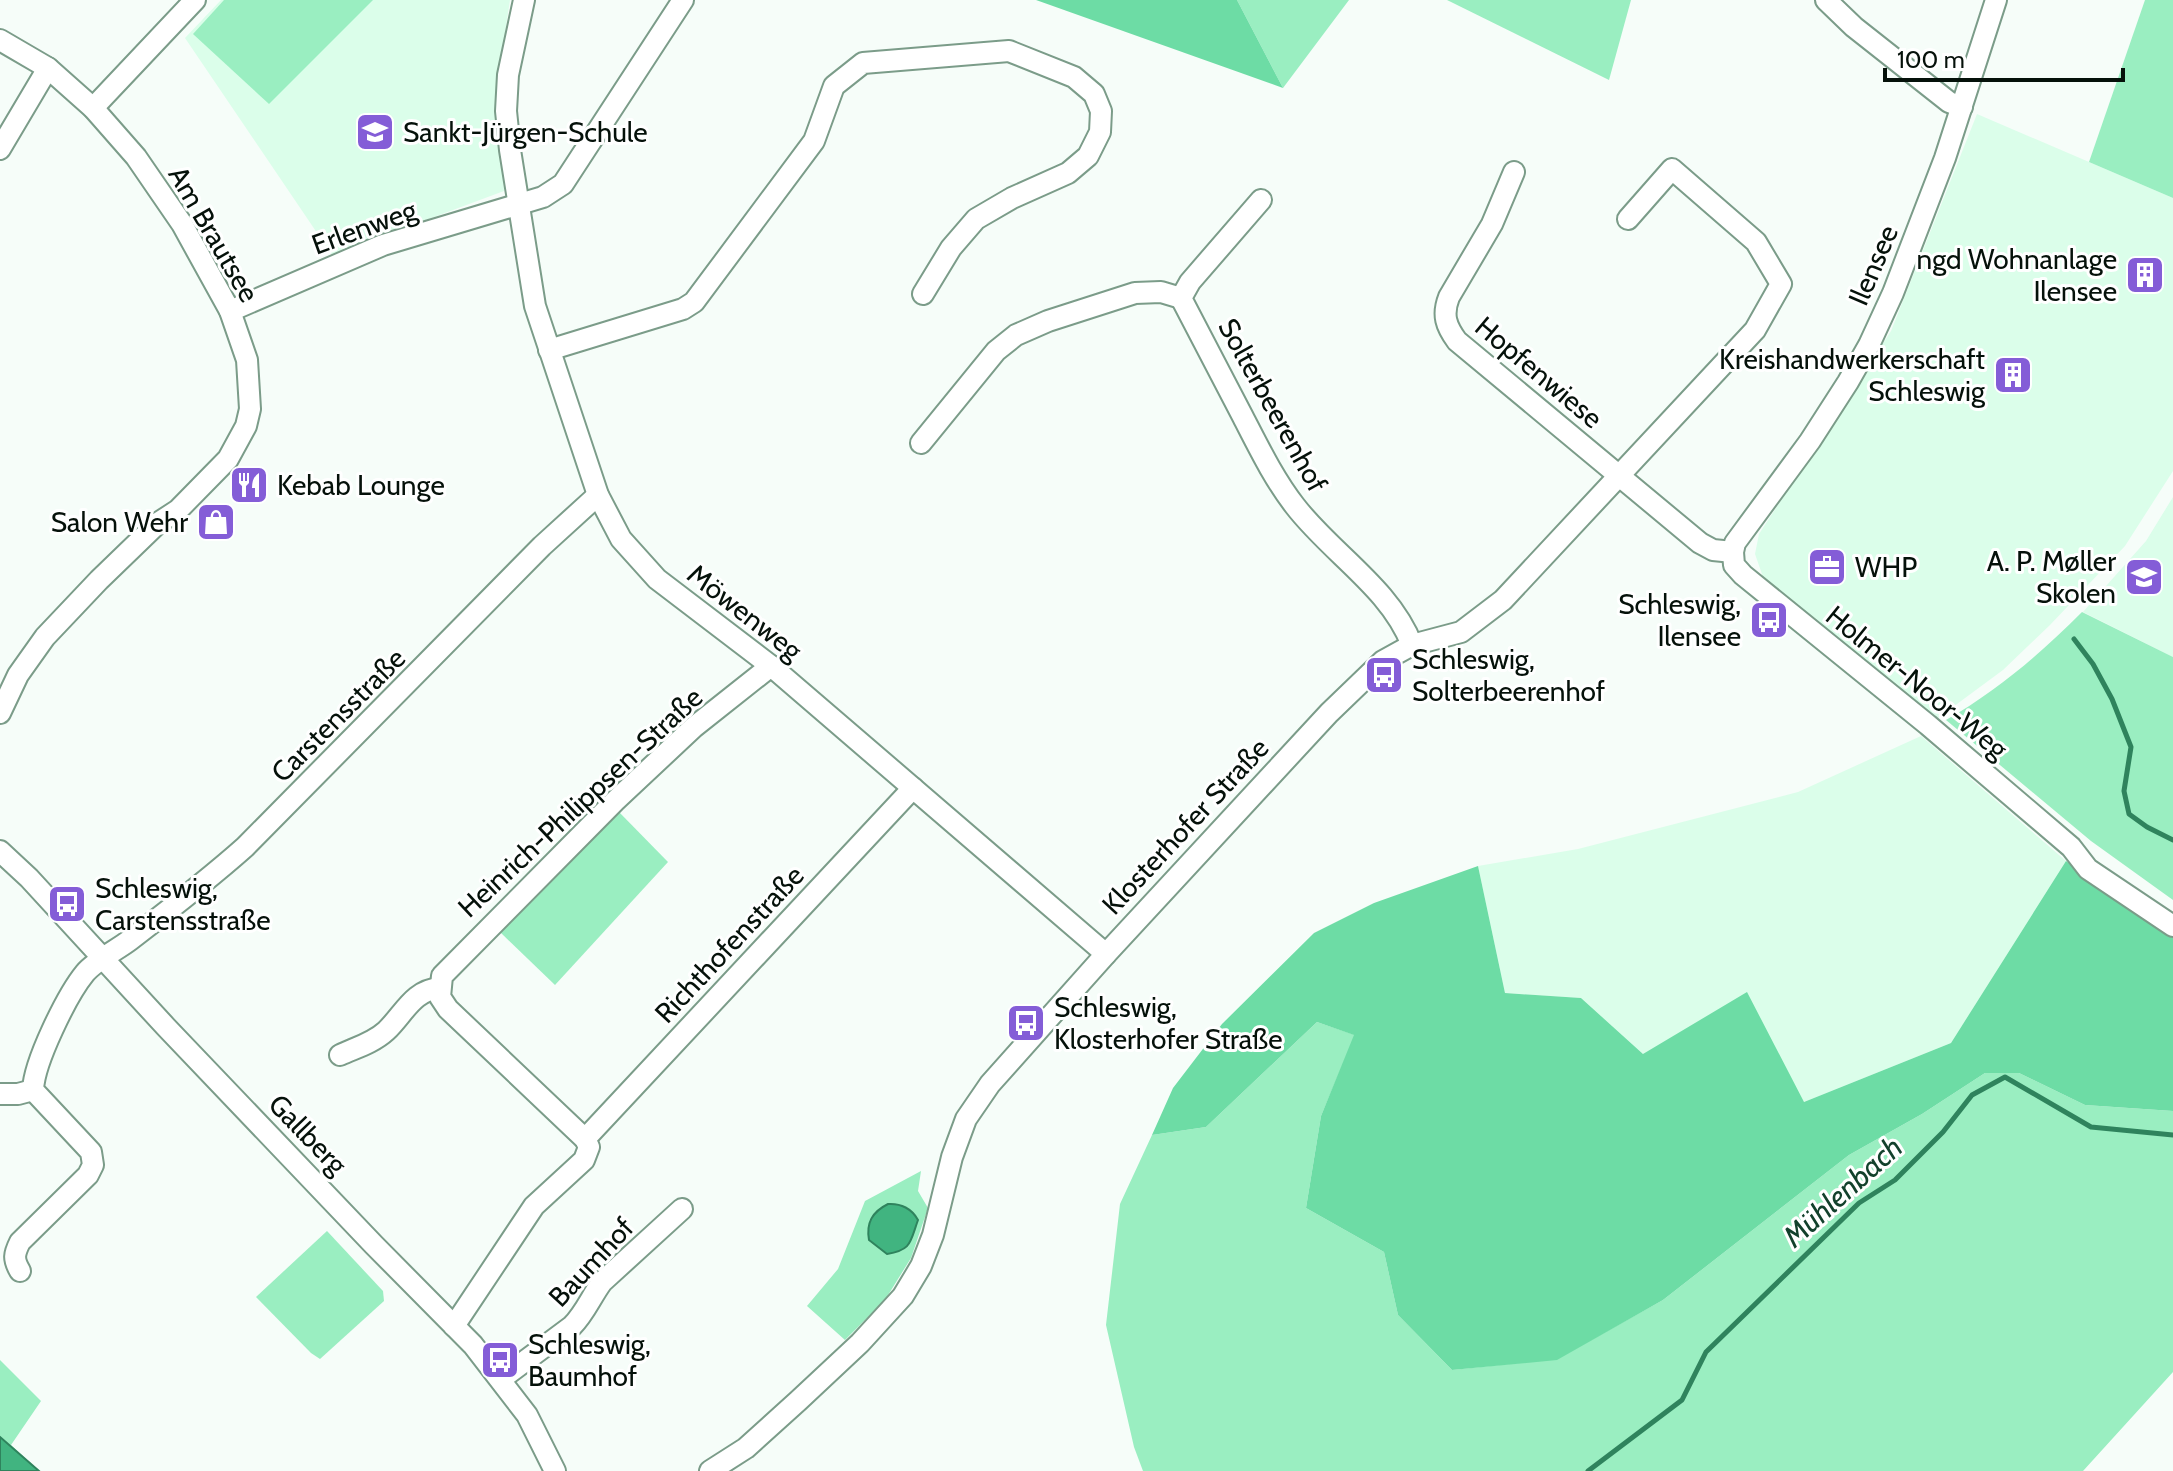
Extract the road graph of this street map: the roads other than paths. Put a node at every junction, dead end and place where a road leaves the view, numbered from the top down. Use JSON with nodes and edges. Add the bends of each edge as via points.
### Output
{"nodes":[{"id":1,"x":195,"y":0,"type":"edge"},
{"id":2,"x":524,"y":0,"type":"edge"},
{"id":3,"x":683,"y":0,"type":"edge"},
{"id":4,"x":1826,"y":0,"type":"edge"},
{"id":5,"x":1996,"y":0,"type":"edge"},
{"id":6,"x":0,"y":40,"type":"edge"},
{"id":7,"x":48,"y":68,"type":"junction"},
{"id":8,"x":1962,"y":107,"type":"junction"},
{"id":9,"x":93,"y":108,"type":"junction"},
{"id":10,"x":0,"y":149,"type":"edge"},
{"id":11,"x":1514,"y":172,"type":"dead end"},
{"id":12,"x":1261,"y":200,"type":"dead end"},
{"id":13,"x":520,"y":204,"type":"junction"},
{"id":14,"x":1628,"y":219,"type":"dead end"},
{"id":15,"x":923,"y":294,"type":"dead end"},
{"id":16,"x":1181,"y":298,"type":"junction"},
{"id":17,"x":230,"y":311,"type":"junction"},
{"id":18,"x":549,"y":350,"type":"junction"},
{"id":19,"x":921,"y":443,"type":"dead end"},
{"id":20,"x":1620,"y":476,"type":"junction"},
{"id":21,"x":598,"y":495,"type":"junction"},
{"id":22,"x":1733,"y":552,"type":"junction"},
{"id":23,"x":1412,"y":645,"type":"junction"},
{"id":24,"x":771,"y":666,"type":"junction"},
{"id":25,"x":0,"y":713,"type":"edge"},
{"id":26,"x":913,"y":788,"type":"junction"},
{"id":27,"x":2071,"y":847,"type":"junction"},
{"id":28,"x":0,"y":851,"type":"edge"},
{"id":29,"x":2173,"y":911,"type":"edge"},
{"id":30,"x":2173,"y":926,"type":"edge"},
{"id":31,"x":1106,"y":954,"type":"junction"},
{"id":32,"x":104,"y":959,"type":"junction"},
{"id":33,"x":440,"y":988,"type":"junction"},
{"id":34,"x":340,"y":1055,"type":"dead end"},
{"id":35,"x":33,"y":1090,"type":"junction"},
{"id":36,"x":0,"y":1094,"type":"edge"},
{"id":37,"x":585,"y":1139,"type":"junction"},
{"id":38,"x":682,"y":1209,"type":"dead end"},
{"id":39,"x":20,"y":1271,"type":"dead end"},
{"id":40,"x":454,"y":1326,"type":"junction"},
{"id":41,"x":501,"y":1379,"type":"junction"},
{"id":42,"x":555,"y":1471,"type":"edge"},
{"id":43,"x":710,"y":1471,"type":"edge"}],
"edges":[{"from":1,"to":9,"type":"street"},
{"from":2,"to":13,"type":"street","name":"Möwenweg","via":[[506,111]]},
{"from":3,"to":13,"type":"street","name":"Erlenweg","via":[[563,184]]},
{"from":4,"to":8,"type":"street","via":[[1949,102]]},
{"from":5,"to":8,"type":"street","name":"Ilensee"},
{"from":6,"to":7,"type":"street","name":"Am Brautsee"},
{"from":7,"to":9,"type":"street","name":"Am Brautsee"},
{"from":7,"to":10,"type":"street"},
{"from":8,"to":22,"type":"street","name":"Ilensee","via":[[1923,217],[1861,361],[1810,441],[1741,531]]},
{"from":9,"to":17,"type":"street","name":"Am Brautsee","via":[[136,157],[182,224]]},
{"from":11,"to":20,"type":"street","name":"Hopfenwiese","via":[[1492,224],[1449,297],[1444,311],[1447,327],[1457,341]]},
{"from":12,"to":16,"type":"street"},
{"from":13,"to":17,"type":"street","name":"Erlenweg","via":[[383,245]]},
{"from":13,"to":18,"type":"street","name":"Möwenweg","via":[[535,306]]},
{"from":14,"to":20,"type":"street","name":"Klosterhofer Straße","via":[[1672,169],[1756,242],[1781,284],[1755,330]]},
{"from":15,"to":18,"type":"street","via":[[976,219],[1068,173],[1088,156],[1100,132],[1101,111],[1094,94],[1074,77],[1009,51],[863,63],[834,86],[814,141],[694,302]]},
{"from":16,"to":19,"type":"street","via":[[1135,293],[1016,335],[996,351]]},
{"from":16,"to":23,"type":"street","name":"Solterbeerenhof","via":[[1273,475],[1328,544],[1392,606]]},
{"from":17,"to":25,"type":"street","name":"Am Brautsee","via":[[247,360],[250,409],[237,446],[45,637]]},
{"from":18,"to":21,"type":"street","name":"Möwenweg"},
{"from":20,"to":22,"type":"street","via":[[1707,548]]},
{"from":20,"to":23,"type":"street","name":"Klosterhofer Straße","via":[[1503,600],[1461,632]]},
{"from":21,"to":24,"type":"street","name":"Möwenweg","via":[[621,539],[657,579]]},
{"from":21,"to":32,"type":"street","name":"Carstensstraße","via":[[245,847]]},
{"from":22,"to":27,"type":"street","name":"Holmer-Noor-Weg","via":[[1734,565],[1743,575]]},
{"from":23,"to":31,"type":"street","name":"Klosterhofer Straße","via":[[1383,661],[1329,713]]},
{"from":24,"to":26,"type":"street","name":"Möwenweg"},
{"from":24,"to":33,"type":"street","name":"Heinrich-Philippsen-Straße","via":[[694,727],[615,801],[451,964]]},
{"from":26,"to":31,"type":"street","name":"Möwenweg"},
{"from":26,"to":37,"type":"street","name":"Richthofenstraße"},
{"from":27,"to":29,"type":"street","name":"Holmer-Noor-Weg","via":[[2103,862]]},
{"from":27,"to":30,"type":"street","name":"Holmer-Noor-Weg","via":[[2088,869]]},
{"from":28,"to":32,"type":"street","name":"Gallberg"},
{"from":31,"to":43,"type":"street","name":"Klosterhofer Straße","via":[[990,1084],[966,1119],[933,1235],[903,1296],[786,1412]]},
{"from":32,"to":35,"type":"street","name":"Carstensstraße","via":[[87,970],[69,999],[33,1078]]},
{"from":32,"to":40,"type":"street","name":"Gallberg"},
{"from":33,"to":34,"type":"street","name":"Heinrich-Philippsen-Straße","via":[[418,995],[385,1032]]},
{"from":33,"to":37,"type":"street","via":[[448,1009]]},
{"from":35,"to":36,"type":"street"},
{"from":35,"to":39,"type":"street","via":[[91,1152],[93,1165],[20,1242],[14,1261]]},
{"from":37,"to":40,"type":"street","via":[[589,1147],[584,1160],[534,1206]]},
{"from":38,"to":41,"type":"street","name":"Baumhof","via":[[602,1282],[583,1316]]},
{"from":40,"to":41,"type":"street","name":"Gallberg"},
{"from":41,"to":42,"type":"street","name":"Gallberg","via":[[527,1415]]}]}
